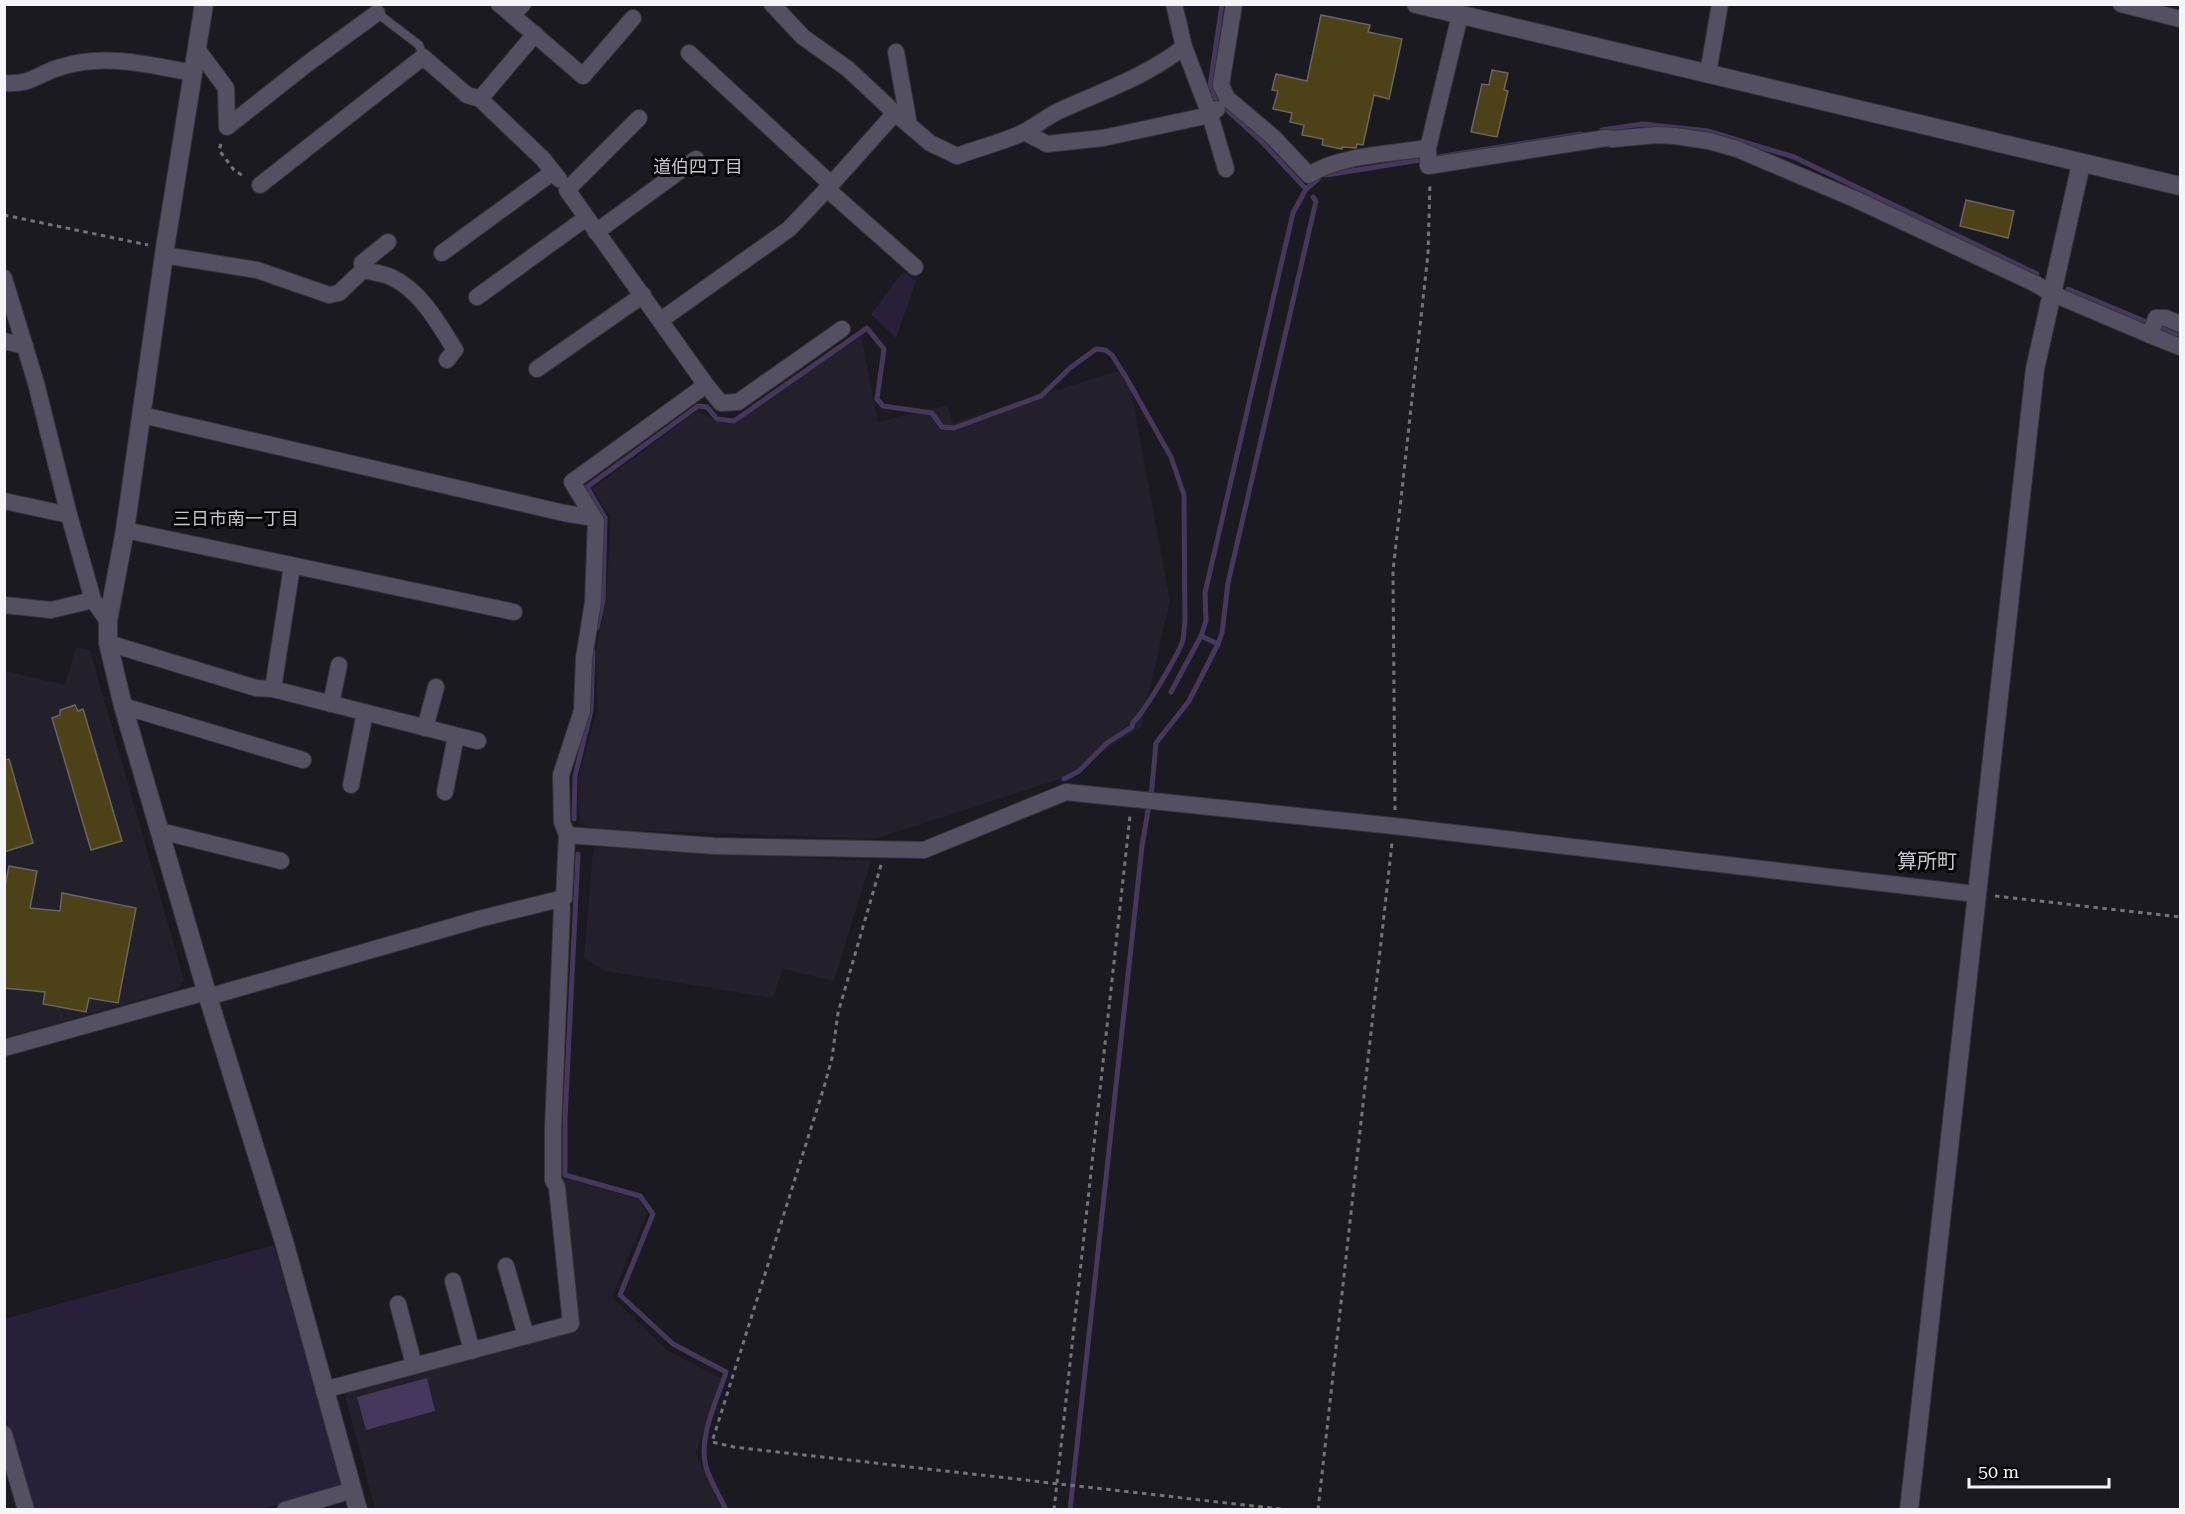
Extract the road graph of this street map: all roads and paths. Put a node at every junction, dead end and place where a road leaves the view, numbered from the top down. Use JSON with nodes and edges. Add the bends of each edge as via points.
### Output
{"nodes":[{"id":1,"x":204,"y":4,"type":"edge"},
{"id":2,"x":772,"y":4,"type":"edge"},
{"id":3,"x":1174,"y":4,"type":"edge"},
{"id":4,"x":1234,"y":4,"type":"edge"},
{"id":5,"x":1416,"y":4,"type":"edge"},
{"id":6,"x":1720,"y":4,"type":"edge"},
{"id":7,"x":2121,"y":4,"type":"edge"},
{"id":8,"x":511,"y":8,"type":"edge"},
{"id":9,"x":2163,"y":9,"type":"edge"},
{"id":10,"x":1461,"y":10,"type":"edge"},
{"id":11,"x":377,"y":13,"type":"joint"},
{"id":12,"x":633,"y":18,"type":"dead end"},
{"id":13,"x":2181,"y":18,"type":"edge"},
{"id":14,"x":535,"y":34,"type":"junction"},
{"id":15,"x":1184,"y":47,"type":"junction"},
{"id":16,"x":197,"y":49,"type":"junction"},
{"id":17,"x":896,"y":52,"type":"dead end"},
{"id":18,"x":689,"y":53,"type":"dead end"},
{"id":19,"x":423,"y":57,"type":"junction"},
{"id":20,"x":193,"y":73,"type":"junction"},
{"id":21,"x":1708,"y":73,"type":"junction"},
{"id":22,"x":4,"y":83,"type":"edge"},
{"id":23,"x":480,"y":99,"type":"junction"},
{"id":24,"x":1227,"y":99,"type":"junction"},
{"id":25,"x":895,"y":112,"type":"junction"},
{"id":26,"x":1211,"y":115,"type":"junction"},
{"id":27,"x":639,"y":118,"type":"dead end"},
{"id":28,"x":909,"y":124,"type":"junction"},
{"id":29,"x":227,"y":127,"type":"junction"},
{"id":30,"x":1024,"y":132,"type":"junction"},
{"id":31,"x":1428,"y":148,"type":"junction"},
{"id":32,"x":696,"y":159,"type":"dead end"},
{"id":33,"x":2081,"y":164,"type":"junction"},
{"id":34,"x":1226,"y":168,"type":"dead end"},
{"id":35,"x":553,"y":172,"type":"junction"},
{"id":36,"x":260,"y":185,"type":"joint"},
{"id":37,"x":829,"y":186,"type":"junction"},
{"id":38,"x":2181,"y":186,"type":"edge"},
{"id":39,"x":567,"y":190,"type":"junction"},
{"id":40,"x":4,"y":215,"type":"edge"},
{"id":41,"x":586,"y":218,"type":"junction"},
{"id":42,"x":596,"y":232,"type":"junction"},
{"id":43,"x":388,"y":242,"type":"dead end"},
{"id":44,"x":165,"y":252,"type":"junction"},
{"id":45,"x":442,"y":253,"type":"dead end"},
{"id":46,"x":915,"y":267,"type":"dead end"},
{"id":47,"x":363,"y":270,"type":"junction"},
{"id":48,"x":4,"y":278,"type":"edge"},
{"id":49,"x":2051,"y":293,"type":"junction"},
{"id":50,"x":643,"y":295,"type":"junction"},
{"id":51,"x":477,"y":297,"type":"dead end"},
{"id":52,"x":661,"y":321,"type":"junction"},
{"id":53,"x":2181,"y":324,"type":"edge"},
{"id":54,"x":2152,"y":328,"type":"junction"},
{"id":55,"x":842,"y":329,"type":"dead end"},
{"id":56,"x":4,"y":341,"type":"edge"},
{"id":57,"x":25,"y":346,"type":"junction"},
{"id":58,"x":2181,"y":347,"type":"edge"},
{"id":59,"x":447,"y":360,"type":"dead end"},
{"id":60,"x":537,"y":369,"type":"dead end"},
{"id":61,"x":706,"y":385,"type":"junction"},
{"id":62,"x":142,"y":416,"type":"junction"},
{"id":63,"x":4,"y":501,"type":"edge"},
{"id":64,"x":69,"y":515,"type":"junction"},
{"id":65,"x":594,"y":518,"type":"junction"},
{"id":66,"x":125,"y":530,"type":"junction"},
{"id":67,"x":292,"y":566,"type":"junction"},
{"id":68,"x":93,"y":600,"type":"junction"},
{"id":69,"x":4,"y":605,"type":"edge"},
{"id":70,"x":514,"y":612,"type":"dead end"},
{"id":71,"x":108,"y":621,"type":"junction"},
{"id":72,"x":108,"y":643,"type":"junction"},
{"id":73,"x":339,"y":665,"type":"dead end"},
{"id":74,"x":436,"y":687,"type":"dead end"},
{"id":75,"x":273,"y":689,"type":"junction"},
{"id":76,"x":331,"y":704,"type":"junction"},
{"id":77,"x":123,"y":706,"type":"junction"},
{"id":78,"x":365,"y":712,"type":"junction"},
{"id":79,"x":426,"y":728,"type":"junction"},
{"id":80,"x":456,"y":736,"type":"junction"},
{"id":81,"x":478,"y":741,"type":"dead end"},
{"id":82,"x":303,"y":760,"type":"dead end"},
{"id":83,"x":351,"y":785,"type":"dead end"},
{"id":84,"x":445,"y":792,"type":"dead end"},
{"id":85,"x":1134,"y":798,"type":"junction"},
{"id":86,"x":160,"y":831,"type":"junction"},
{"id":87,"x":567,"y":835,"type":"junction"},
{"id":88,"x":885,"y":850,"type":"junction"},
{"id":89,"x":281,"y":861,"type":"dead end"},
{"id":90,"x":1976,"y":894,"type":"junction"},
{"id":91,"x":559,"y":899,"type":"junction"},
{"id":92,"x":2181,"y":917,"type":"edge"},
{"id":93,"x":207,"y":994,"type":"junction"},
{"id":94,"x":4,"y":1048,"type":"edge"},
{"id":95,"x":507,"y":1266,"type":"dead end"},
{"id":96,"x":453,"y":1281,"type":"dead end"},
{"id":97,"x":398,"y":1304,"type":"dead end"},
{"id":98,"x":526,"y":1336,"type":"junction"},
{"id":99,"x":471,"y":1351,"type":"junction"},
{"id":100,"x":414,"y":1365,"type":"junction"},
{"id":101,"x":324,"y":1390,"type":"junction"},
{"id":102,"x":4,"y":1434,"type":"edge"},
{"id":103,"x":1057,"y":1483,"type":"junction"},
{"id":104,"x":353,"y":1490,"type":"junction"},
{"id":105,"x":26,"y":1509,"type":"edge"},
{"id":106,"x":285,"y":1509,"type":"edge"},
{"id":107,"x":358,"y":1509,"type":"edge"},
{"id":108,"x":1054,"y":1509,"type":"edge"},
{"id":109,"x":1289,"y":1509,"type":"edge"},
{"id":110,"x":1909,"y":1509,"type":"edge"}],
"edges":[{"from":1,"to":16,"type":"street"},
{"from":2,"to":25,"type":"street","via":[[803,37],[848,69]]},
{"from":3,"to":15,"type":"street"},
{"from":4,"to":24,"type":"street","via":[[1221,85]]},
{"from":5,"to":10,"type":"street"},
{"from":6,"to":21,"type":"street"},
{"from":7,"to":9,"type":"street"},
{"from":8,"to":14,"type":"street"},
{"from":9,"to":13,"type":"street"},
{"from":10,"to":21,"type":"street"},
{"from":10,"to":31,"type":"street"},
{"from":11,"to":19,"type":"lane","via":[[419,45]]},
{"from":11,"to":29,"type":"street"},
{"from":12,"to":14,"type":"street","via":[[584,76]]},
{"from":14,"to":23,"type":"street"},
{"from":15,"to":26,"type":"street"},
{"from":15,"to":30,"type":"street","via":[[1136,78],[1060,110]]},
{"from":16,"to":20,"type":"street"},
{"from":16,"to":29,"type":"street","via":[[226,88]]},
{"from":17,"to":28,"type":"street"},
{"from":18,"to":37,"type":"street"},
{"from":19,"to":23,"type":"street","via":[[467,95]]},
{"from":19,"to":36,"type":"street"},
{"from":20,"to":22,"type":"street","via":[[126,60],[96,61],[61,67],[21,84]]},
{"from":20,"to":44,"type":"street"},
{"from":21,"to":33,"type":"street"},
{"from":23,"to":35,"type":"street"},
{"from":24,"to":26,"type":"street"},
{"from":24,"to":31,"type":"street","via":[[1273,137],[1309,175],[1340,162]]},
{"from":25,"to":28,"type":"street"},
{"from":25,"to":37,"type":"street"},
{"from":26,"to":30,"type":"street","via":[[1103,138],[1047,144]]},
{"from":26,"to":34,"type":"street"},
{"from":27,"to":39,"type":"street"},
{"from":28,"to":30,"type":"street","via":[[930,143],[957,156]]},
{"from":29,"to":36,"type":"path","via":[[219,150],[234,170]]},
{"from":31,"to":49,"type":"street","via":[[1428,166],[1606,138],[1656,135],[1709,141],[1857,200]]},
{"from":32,"to":42,"type":"street"},
{"from":33,"to":38,"type":"street"},
{"from":33,"to":49,"type":"street"},
{"from":35,"to":39,"type":"street"},
{"from":35,"to":45,"type":"street"},
{"from":37,"to":46,"type":"street"},
{"from":37,"to":52,"type":"street","via":[[789,229]]},
{"from":39,"to":41,"type":"street"},
{"from":40,"to":44,"type":"path"},
{"from":41,"to":42,"type":"street"},
{"from":41,"to":51,"type":"street"},
{"from":42,"to":50,"type":"street"},
{"from":43,"to":47,"type":"street","via":[[362,263]]},
{"from":44,"to":47,"type":"street","via":[[257,270],[329,295],[339,294]]},
{"from":44,"to":62,"type":"street"},
{"from":47,"to":59,"type":"street","via":[[392,277],[416,296],[455,350]]},
{"from":48,"to":57,"type":"street"},
{"from":49,"to":54,"type":"street"},
{"from":49,"to":90,"type":"street","via":[[2035,369]]},
{"from":50,"to":52,"type":"street"},
{"from":50,"to":60,"type":"street"},
{"from":52,"to":61,"type":"street"},
{"from":53,"to":54,"type":"street","via":[[2166,318]]},
{"from":54,"to":58,"type":"street"},
{"from":55,"to":61,"type":"street","via":[[738,402],[721,403]]},
{"from":56,"to":57,"type":"street"},
{"from":57,"to":64,"type":"street"},
{"from":61,"to":65,"type":"street","via":[[572,482]]},
{"from":62,"to":65,"type":"street"},
{"from":62,"to":66,"type":"street"},
{"from":63,"to":64,"type":"street"},
{"from":64,"to":68,"type":"street"},
{"from":65,"to":87,"type":"street","via":[[594,602],[584,658],[582,711],[561,775],[562,822]]},
{"from":66,"to":67,"type":"street"},
{"from":66,"to":71,"type":"street"},
{"from":67,"to":70,"type":"street"},
{"from":67,"to":75,"type":"street"},
{"from":68,"to":69,"type":"street","via":[[51,610]]},
{"from":68,"to":71,"type":"street"},
{"from":71,"to":72,"type":"street"},
{"from":72,"to":75,"type":"street","via":[[256,688]]},
{"from":72,"to":77,"type":"street"},
{"from":73,"to":76,"type":"street"},
{"from":74,"to":79,"type":"street"},
{"from":75,"to":76,"type":"street"},
{"from":76,"to":78,"type":"street"},
{"from":77,"to":82,"type":"street"},
{"from":77,"to":86,"type":"street"},
{"from":78,"to":79,"type":"street"},
{"from":78,"to":83,"type":"street"},
{"from":79,"to":80,"type":"street"},
{"from":80,"to":81,"type":"street"},
{"from":80,"to":84,"type":"street"},
{"from":85,"to":88,"type":"street","via":[[1066,792],[924,850]]},
{"from":85,"to":90,"type":"street"},
{"from":85,"to":103,"type":"path"},
{"from":86,"to":89,"type":"street"},
{"from":86,"to":93,"type":"street"},
{"from":87,"to":88,"type":"street","via":[[714,846]]},
{"from":87,"to":91,"type":"street","via":[[564,898]]},
{"from":88,"to":103,"type":"path","via":[[838,1012],[824,1087],[712,1442]]},
{"from":90,"to":92,"type":"path"},
{"from":90,"to":110,"type":"street"},
{"from":91,"to":93,"type":"street"},
{"from":91,"to":98,"type":"street","via":[[562,908],[553,1180],[557,1187],[571,1324]]},
{"from":93,"to":94,"type":"street"},
{"from":93,"to":101,"type":"street","via":[[285,1245]]},
{"from":95,"to":98,"type":"street"},
{"from":96,"to":99,"type":"street"},
{"from":97,"to":100,"type":"street"},
{"from":98,"to":99,"type":"street"},
{"from":99,"to":100,"type":"street"},
{"from":100,"to":101,"type":"street"},
{"from":101,"to":104,"type":"street"},
{"from":102,"to":105,"type":"street"},
{"from":103,"to":108,"type":"path"},
{"from":103,"to":109,"type":"path"},
{"from":104,"to":106,"type":"street"},
{"from":104,"to":107,"type":"street"}]}
